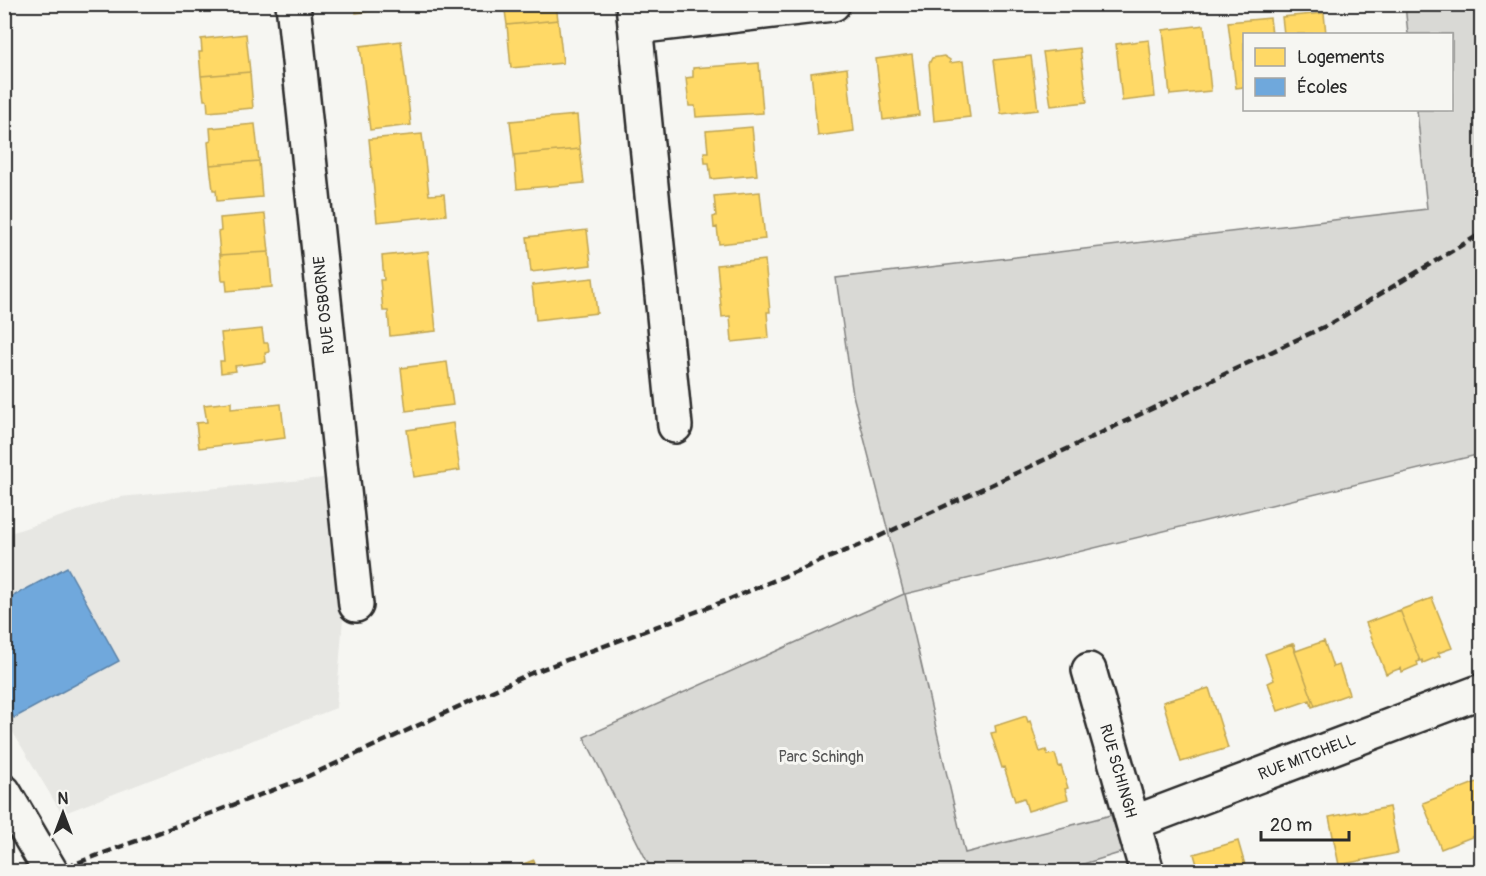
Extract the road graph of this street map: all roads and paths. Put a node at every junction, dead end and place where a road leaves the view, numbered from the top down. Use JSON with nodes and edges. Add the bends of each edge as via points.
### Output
{"nodes":[{"id":1,"x":293,"y":4,"type":"edge"},
{"id":2,"x":833,"y":4,"type":"edge"},
{"id":3,"x":634,"y":16,"type":"edge"},
{"id":4,"x":675,"y":426,"type":"dead end"},
{"id":5,"x":356,"y":604,"type":"dead end"},
{"id":6,"x":1089,"y":670,"type":"dead end"},
{"id":7,"x":1482,"y":691,"type":"edge"},
{"id":8,"x":4,"y":792,"type":"edge"},
{"id":9,"x":1132,"y":823,"type":"junction"},
{"id":10,"x":51,"y":872,"type":"edge"},
{"id":11,"x":1147,"y":872,"type":"edge"}],
"edges":[{"from":1,"to":5,"type":"street","name":"RUE OSBORNE"},
{"from":2,"to":3,"type":"street"},
{"from":3,"to":4,"type":"street"},
{"from":6,"to":9,"type":"street","name":"RUE SCHINGH"},
{"from":7,"to":9,"type":"street","name":"RUE MITCHELL"},
{"from":8,"to":10,"type":"street"},
{"from":9,"to":11,"type":"street","name":"RUE SCHINGH"}]}
